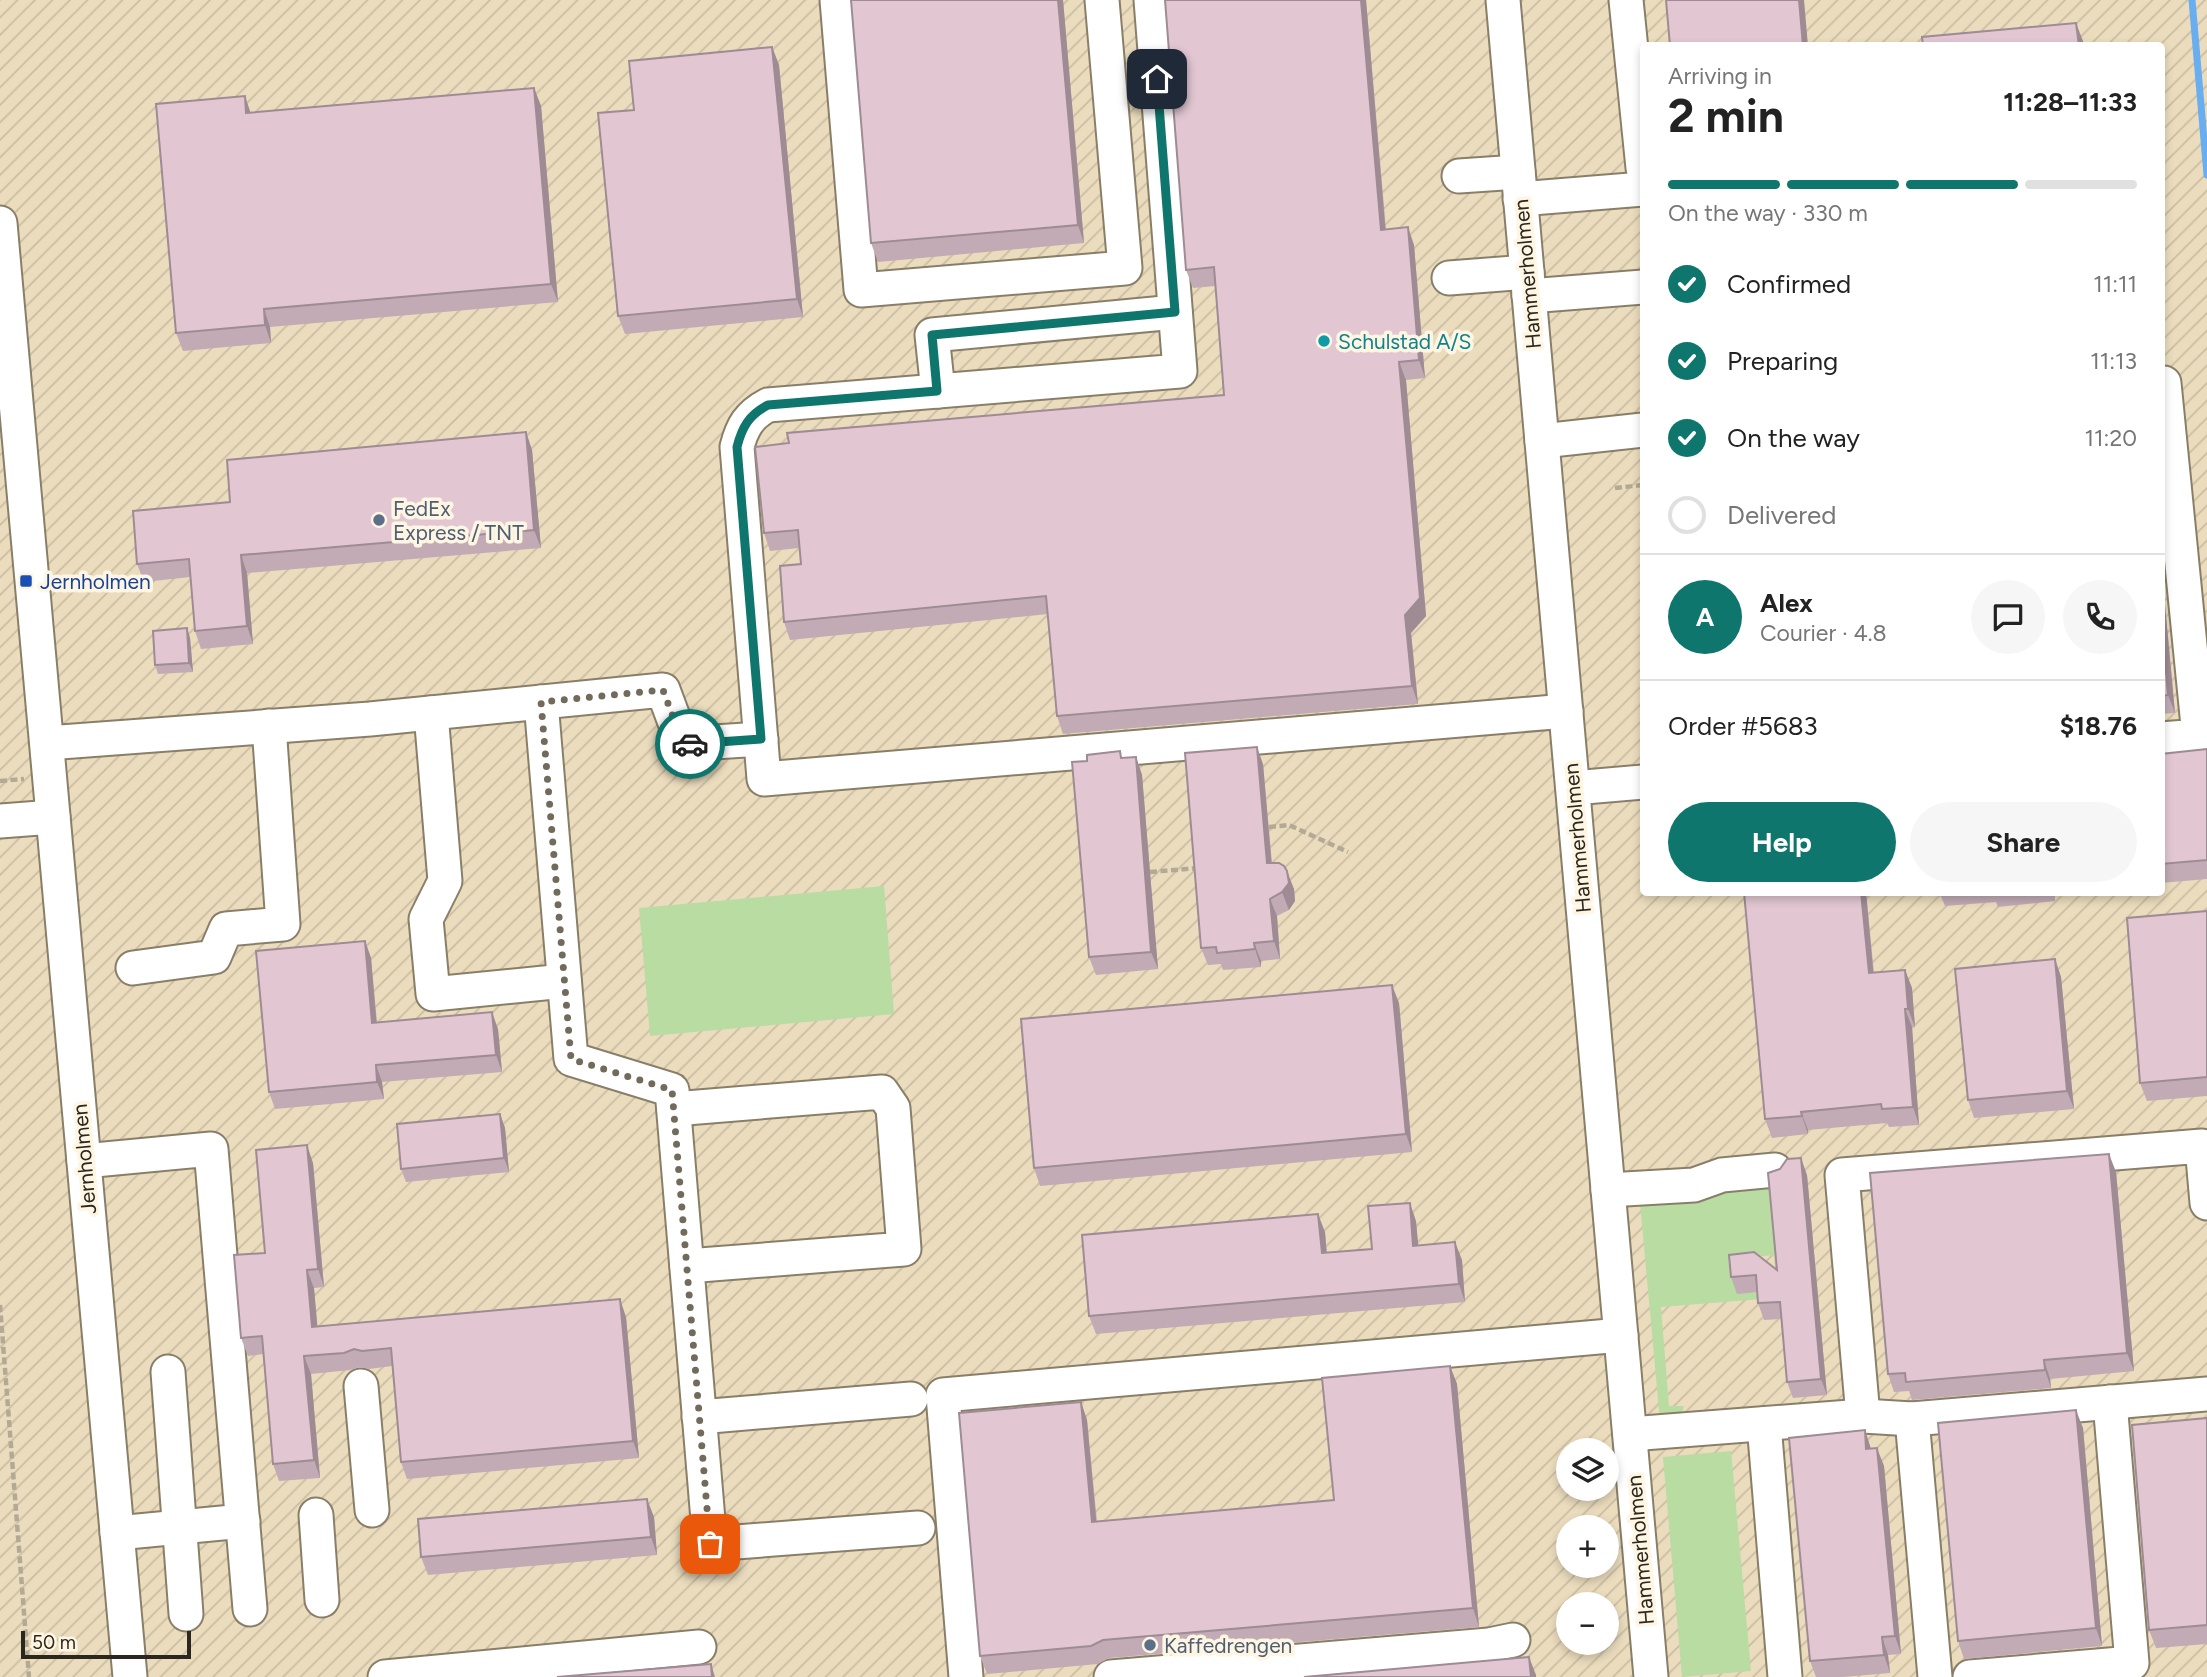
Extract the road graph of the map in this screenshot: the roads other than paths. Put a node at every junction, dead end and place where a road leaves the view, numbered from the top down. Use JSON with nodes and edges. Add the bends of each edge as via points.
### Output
{"nodes":[{"id":1,"x":837,"y":0,"type":"edge"},
{"id":2,"x":1102,"y":0,"type":"edge"},
{"id":3,"x":1151,"y":0,"type":"edge"},
{"id":4,"x":1503,"y":0,"type":"edge"},
{"id":5,"x":1626,"y":0,"type":"edge"},
{"id":6,"x":1640,"y":138,"type":"edge"},
{"id":7,"x":1459,"y":176,"type":"dead end"},
{"id":8,"x":1519,"y":186,"type":"junction"},
{"id":9,"x":1640,"y":189,"type":"edge"},
{"id":10,"x":0,"y":223,"type":"edge"},
{"id":11,"x":1172,"y":264,"type":"junction"},
{"id":12,"x":1125,"y":268,"type":"junction"},
{"id":13,"x":1449,"y":278,"type":"dead end"},
{"id":14,"x":1528,"y":284,"type":"junction"},
{"id":15,"x":1640,"y":287,"type":"edge"},
{"id":16,"x":1175,"y":312,"type":"junction"},
{"id":17,"x":937,"y":391,"type":"junction"},
{"id":18,"x":2165,"y":393,"type":"edge"},
{"id":19,"x":1640,"y":430,"type":"edge"},
{"id":20,"x":1542,"y":441,"type":"junction"},
{"id":21,"x":13,"y":517,"type":"edge"},
{"id":22,"x":541,"y":702,"type":"junction"},
{"id":23,"x":1566,"y":711,"type":"junction"},
{"id":24,"x":431,"y":713,"type":"junction"},
{"id":25,"x":269,"y":726,"type":"junction"},
{"id":26,"x":761,"y":739,"type":"junction"},
{"id":27,"x":2165,"y":739,"type":"edge"},
{"id":28,"x":47,"y":743,"type":"junction"},
{"id":29,"x":1640,"y":782,"type":"edge"},
{"id":30,"x":1573,"y":788,"type":"junction"},
{"id":31,"x":53,"y":817,"type":"junction"},
{"id":32,"x":0,"y":821,"type":"edge"},
{"id":33,"x":133,"y":968,"type":"dead end"},
{"id":34,"x":564,"y":981,"type":"junction"},
{"id":35,"x":674,"y":1109,"type":"junction"},
{"id":36,"x":84,"y":1161,"type":"junction"},
{"id":37,"x":1775,"y":1170,"type":"edge"},
{"id":38,"x":1608,"y":1190,"type":"junction"},
{"id":39,"x":2207,"y":1203,"type":"edge"},
{"id":40,"x":687,"y":1266,"type":"junction"},
{"id":41,"x":1621,"y":1335,"type":"junction"},
{"id":42,"x":168,"y":1372,"type":"dead end"},
{"id":43,"x":361,"y":1386,"type":"dead end"},
{"id":44,"x":2207,"y":1394,"type":"edge"},
{"id":45,"x":911,"y":1399,"type":"dead end"},
{"id":46,"x":2110,"y":1402,"type":"junction"},
{"id":47,"x":1863,"y":1416,"type":"junction"},
{"id":48,"x":699,"y":1417,"type":"junction"},
{"id":49,"x":1912,"y":1419,"type":"junction"},
{"id":50,"x":1764,"y":1424,"type":"junction"},
{"id":51,"x":1630,"y":1434,"type":"junction"},
{"id":52,"x":372,"y":1510,"type":"dead end"},
{"id":53,"x":316,"y":1515,"type":"dead end"},
{"id":54,"x":243,"y":1521,"type":"junction"},
{"id":55,"x":180,"y":1527,"type":"junction"},
{"id":56,"x":918,"y":1528,"type":"dead end"},
{"id":57,"x":117,"y":1533,"type":"junction"},
{"id":58,"x":322,"y":1600,"type":"dead end"},
{"id":59,"x":250,"y":1609,"type":"dead end"},
{"id":60,"x":186,"y":1614,"type":"dead end"},
{"id":61,"x":1513,"y":1640,"type":"dead end"},
{"id":62,"x":699,"y":1647,"type":"dead end"},
{"id":63,"x":130,"y":1677,"type":"edge"},
{"id":64,"x":385,"y":1677,"type":"edge"},
{"id":65,"x":966,"y":1677,"type":"edge"},
{"id":66,"x":1111,"y":1677,"type":"edge"},
{"id":67,"x":1651,"y":1677,"type":"edge"},
{"id":68,"x":1785,"y":1677,"type":"edge"},
{"id":69,"x":1936,"y":1677,"type":"edge"},
{"id":70,"x":1970,"y":1677,"type":"edge"}],
"edges":[{"from":1,"to":12,"type":"street","via":[[861,290]]},
{"from":2,"to":12,"type":"street"},
{"from":3,"to":11,"type":"street"},
{"from":4,"to":8,"type":"street","name":"Hammerholmen"},
{"from":5,"to":6,"type":"street"},
{"from":7,"to":8,"type":"street"},
{"from":8,"to":9,"type":"street"},
{"from":8,"to":14,"type":"street","name":"Hammerholmen"},
{"from":10,"to":21,"type":"street","name":"Jernholmen"},
{"from":11,"to":12,"type":"street"},
{"from":11,"to":16,"type":"street"},
{"from":13,"to":14,"type":"street"},
{"from":14,"to":15,"type":"street"},
{"from":14,"to":20,"type":"street","name":"Hammerholmen"},
{"from":16,"to":17,"type":"street","via":[[932,335]]},
{"from":16,"to":17,"type":"street","via":[[1180,371]]},
{"from":17,"to":26,"type":"street","via":[[768,405],[741,429],[737,447]]},
{"from":18,"to":27,"type":"street","via":[[2199,736]]},
{"from":19,"to":20,"type":"street"},
{"from":20,"to":23,"type":"street","name":"Hammerholmen"},
{"from":21,"to":28,"type":"street","name":"Jernholmen"},
{"from":22,"to":24,"type":"street"},
{"from":22,"to":26,"type":"street","via":[[663,690],[683,744]]},
{"from":22,"to":34,"type":"street"},
{"from":23,"to":26,"type":"street","via":[[764,779]]},
{"from":23,"to":30,"type":"street","name":"Hammerholmen"},
{"from":24,"to":25,"type":"street"},
{"from":24,"to":34,"type":"street","via":[[444,881],[426,919],[433,994]]},
{"from":25,"to":28,"type":"street"},
{"from":25,"to":33,"type":"street","via":[[283,924],[226,929],[214,957]]},
{"from":28,"to":31,"type":"street","name":"Jernholmen"},
{"from":29,"to":30,"type":"street"},
{"from":30,"to":38,"type":"street","name":"Hammerholmen"},
{"from":31,"to":32,"type":"street"},
{"from":31,"to":36,"type":"street","name":"Jernholmen"},
{"from":34,"to":35,"type":"street","via":[[571,1059],[672,1090]]},
{"from":35,"to":40,"type":"street"},
{"from":35,"to":40,"type":"street","via":[[882,1091],[893,1108],[904,1249]]},
{"from":36,"to":54,"type":"street","via":[[211,1149]]},
{"from":36,"to":57,"type":"street","name":"Jernholmen"},
{"from":37,"to":38,"type":"street","via":[[1723,1175],[1694,1185]]},
{"from":38,"to":41,"type":"street","name":"Hammerholmen"},
{"from":39,"to":47,"type":"street","via":[[2202,1146],[1842,1175]]},
{"from":40,"to":48,"type":"street"},
{"from":41,"to":51,"type":"street","name":"Hammerholmen"},
{"from":41,"to":65,"type":"street","via":[[943,1395]]},
{"from":42,"to":55,"type":"street"},
{"from":43,"to":52,"type":"street"},
{"from":44,"to":46,"type":"street"},
{"from":45,"to":48,"type":"street"},
{"from":46,"to":49,"type":"street"},
{"from":46,"to":70,"type":"street","via":[[2132,1663]]},
{"from":47,"to":49,"type":"street"},
{"from":47,"to":50,"type":"street"},
{"from":48,"to":56,"type":"street","via":[[710,1544]]},
{"from":49,"to":69,"type":"street"},
{"from":50,"to":51,"type":"street"},
{"from":50,"to":68,"type":"street"},
{"from":51,"to":67,"type":"street","name":"Hammerholmen"},
{"from":53,"to":58,"type":"street"},
{"from":54,"to":55,"type":"street"},
{"from":54,"to":59,"type":"street"},
{"from":55,"to":57,"type":"street"},
{"from":55,"to":60,"type":"street"},
{"from":57,"to":63,"type":"street","name":"Jernholmen"},
{"from":61,"to":66,"type":"street","via":[[1489,1646]]},
{"from":62,"to":64,"type":"street"}]}
